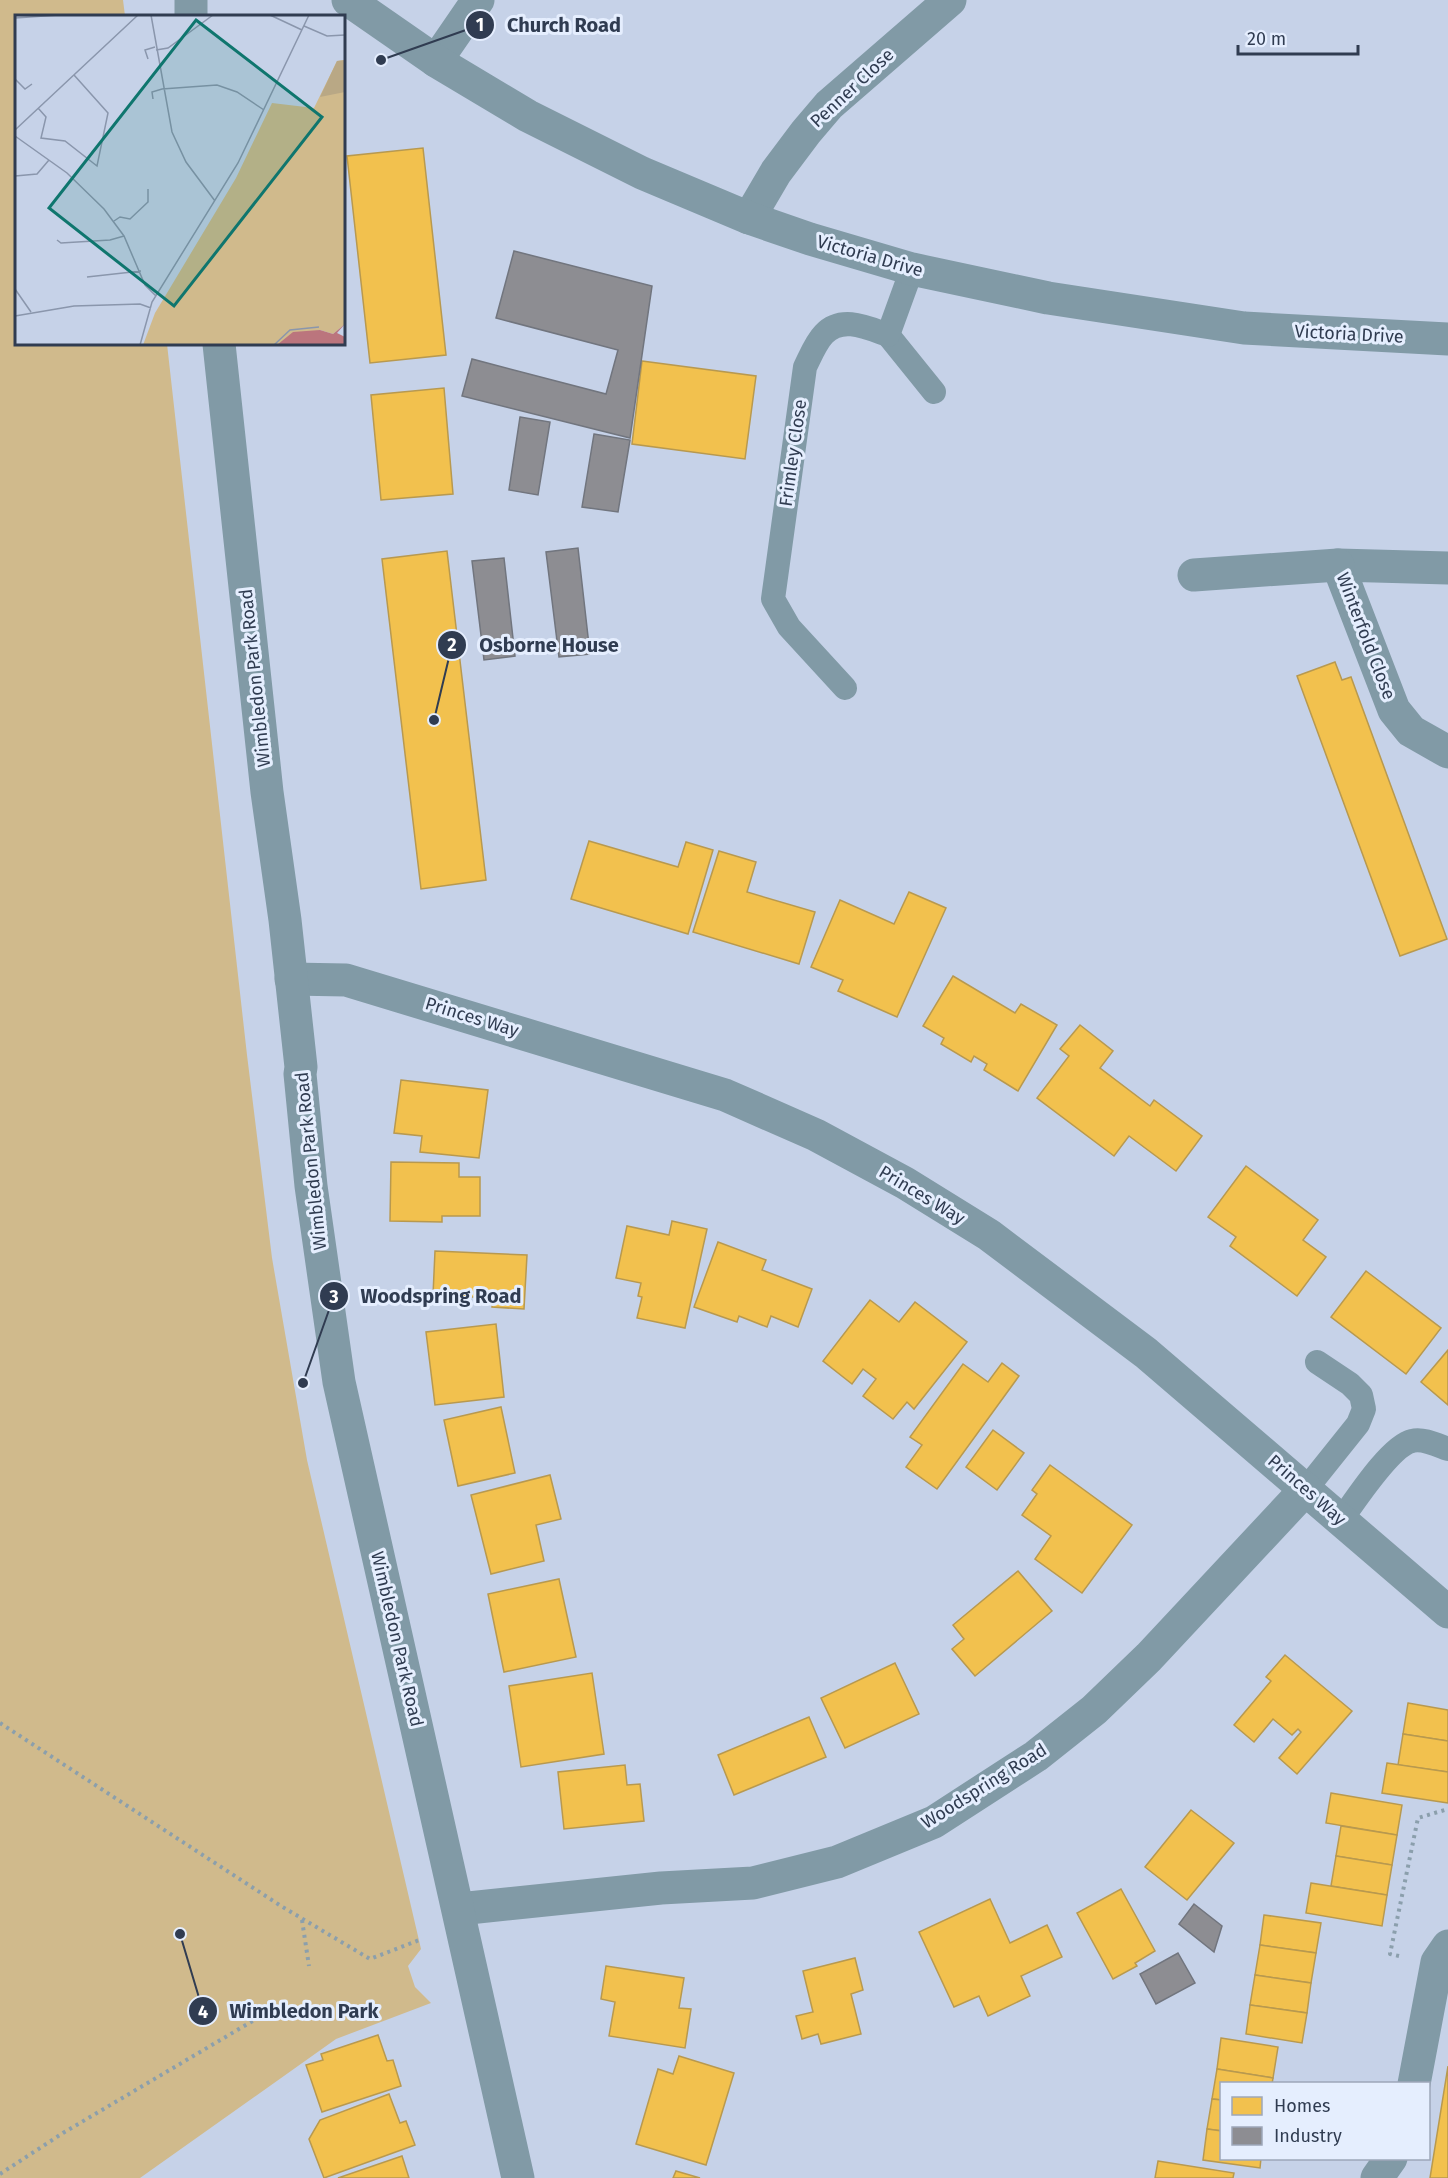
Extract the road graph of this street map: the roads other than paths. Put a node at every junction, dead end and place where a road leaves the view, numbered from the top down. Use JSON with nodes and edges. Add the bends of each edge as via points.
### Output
{"nodes":[{"id":1,"x":348,"y":0,"type":"edge"},
{"id":2,"x":478,"y":0,"type":"edge"},
{"id":3,"x":950,"y":0,"type":"edge"},
{"id":4,"x":436,"y":61,"type":"junction"},
{"id":5,"x":749,"y":218,"type":"junction"},
{"id":6,"x":912,"y":269,"type":"junction"},
{"id":7,"x":888,"y":334,"type":"junction"},
{"id":8,"x":1448,"y":339,"type":"edge"},
{"id":9,"x":219,"y":345,"type":"edge"},
{"id":10,"x":934,"y":392,"type":"dead end"},
{"id":11,"x":1338,"y":565,"type":"junction"},
{"id":12,"x":1448,"y":568,"type":"edge"},
{"id":13,"x":1194,"y":575,"type":"dead end"},
{"id":14,"x":845,"y":688,"type":"dead end"},
{"id":15,"x":1448,"y":752,"type":"edge"},
{"id":16,"x":291,"y":979,"type":"junction"},
{"id":17,"x":1317,"y":1362,"type":"dead end"},
{"id":18,"x":1448,"y":1449,"type":"edge"},
{"id":19,"x":1306,"y":1489,"type":"junction"},
{"id":20,"x":1341,"y":1520,"type":"junction"},
{"id":21,"x":1448,"y":1612,"type":"edge"},
{"id":22,"x":459,"y":1908,"type":"junction"},
{"id":23,"x":1442,"y":1954,"type":"edge"},
{"id":24,"x":1414,"y":2082,"type":"edge"},
{"id":25,"x":1389,"y":2160,"type":"edge"},
{"id":26,"x":519,"y":2178,"type":"edge"},
{"id":27,"x":1377,"y":2178,"type":"edge"}],
"edges":[{"from":1,"to":4,"type":"street","name":"Victoria Drive"},
{"from":2,"to":4,"type":"street"},
{"from":3,"to":5,"type":"street","name":"Penner Close","via":[[829,105],[776,172]]},
{"from":4,"to":5,"type":"street","name":"Victoria Drive","via":[[528,116],[642,173]]},
{"from":5,"to":6,"type":"street","name":"Victoria Drive"},
{"from":6,"to":7,"type":"lane"},
{"from":6,"to":8,"type":"street","name":"Victoria Drive","via":[[1048,298],[1244,328]]},
{"from":7,"to":10,"type":"lane"},
{"from":7,"to":14,"type":"lane","name":"Frimley Close","via":[[856,324],[838,325],[824,333],[805,367],[773,599],[789,627]]},
{"from":9,"to":16,"type":"street","name":"Wimbledon Park Road"},
{"from":11,"to":12,"type":"street","name":"Winterfold Close"},
{"from":11,"to":13,"type":"street","name":"Winterfold Close"},
{"from":11,"to":15,"type":"street","name":"Winterfold Close","via":[[1394,710],[1411,731]]},
{"from":16,"to":19,"type":"street","name":"Princes Way","via":[[346,980],[406,997],[726,1095],[816,1135],[989,1235],[1146,1353]]},
{"from":16,"to":22,"type":"street","name":"Wimbledon Park Road","via":[[311,1186],[339,1382]]},
{"from":17,"to":19,"type":"lane","via":[[1361,1395],[1364,1409],[1358,1424]]},
{"from":18,"to":20,"type":"lane","via":[[1424,1441],[1400,1447],[1371,1478]]},
{"from":19,"to":20,"type":"street","name":"Princes Way"},
{"from":19,"to":22,"type":"street","name":"Woodspring Road","via":[[1149,1657],[1094,1710],[1036,1756],[934,1822],[837,1862],[753,1883]]},
{"from":20,"to":21,"type":"street","name":"Princes Way"},
{"from":22,"to":26,"type":"street","name":"Wimbledon Park Road"},
{"from":23,"to":24,"type":"street"},
{"from":25,"to":27,"type":"street"}]}
